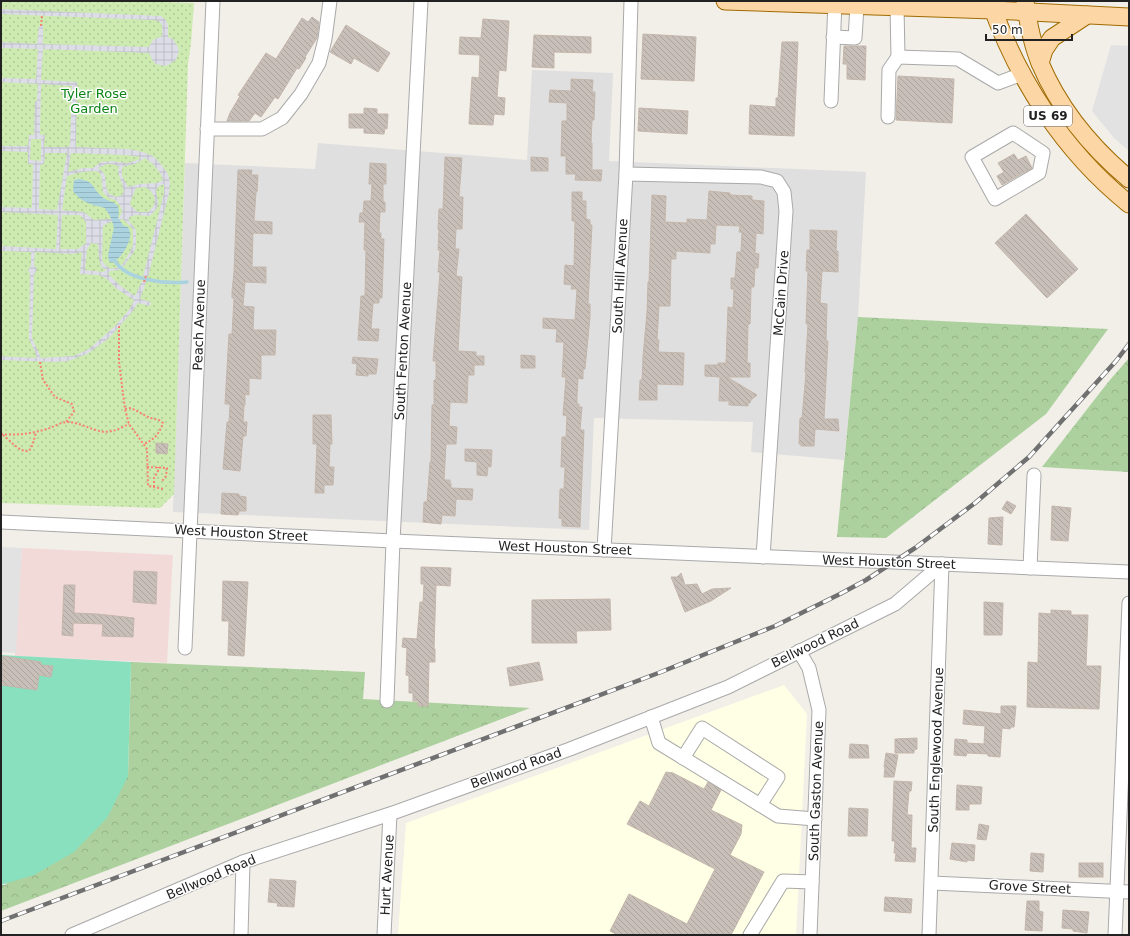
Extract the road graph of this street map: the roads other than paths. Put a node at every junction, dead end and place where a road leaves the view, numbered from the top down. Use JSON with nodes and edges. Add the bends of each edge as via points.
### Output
{"nodes":[{"id":1,"x":213,"y":1,"type":"edge"},
{"id":2,"x":330,"y":1,"type":"edge"},
{"id":3,"x":421,"y":1,"type":"edge"},
{"id":4,"x":631,"y":1,"type":"edge"},
{"id":5,"x":725,"y":1,"type":"edge"},
{"id":6,"x":766,"y":2,"type":"edge"},
{"id":7,"x":835,"y":3,"type":"edge"},
{"id":8,"x":932,"y":4,"type":"edge"},
{"id":9,"x":857,"y":6,"type":"junction"},
{"id":10,"x":992,"y":6,"type":"edge"},
{"id":11,"x":1025,"y":6,"type":"edge"},
{"id":12,"x":897,"y":7,"type":"junction"},
{"id":13,"x":1087,"y":15,"type":"junction"},
{"id":14,"x":1129,"y":17,"type":"edge"},
{"id":15,"x":833,"y":37,"type":"junction"},
{"id":16,"x":898,"y":57,"type":"junction"},
{"id":17,"x":1040,"y":63,"type":"junction"},
{"id":18,"x":1022,"y":74,"type":"junction"},
{"id":19,"x":831,"y":101,"type":"dead end"},
{"id":20,"x":888,"y":117,"type":"dead end"},
{"id":21,"x":207,"y":129,"type":"junction"},
{"id":22,"x":1043,"y":153,"type":"joint"},
{"id":23,"x":626,"y":174,"type":"junction"},
{"id":24,"x":1129,"y":179,"type":"edge"},
{"id":25,"x":1129,"y":204,"type":"edge"},
{"id":26,"x":1034,"y":475,"type":"dead end"},
{"id":27,"x":1,"y":522,"type":"edge"},
{"id":28,"x":191,"y":531,"type":"junction"},
{"id":29,"x":393,"y":541,"type":"junction"},
{"id":30,"x":604,"y":550,"type":"junction"},
{"id":31,"x":763,"y":557,"type":"junction"},
{"id":32,"x":942,"y":564,"type":"junction"},
{"id":33,"x":1030,"y":568,"type":"junction"},
{"id":34,"x":1129,"y":572,"type":"edge"},
{"id":35,"x":1129,"y":602,"type":"edge"},
{"id":36,"x":186,"y":648,"type":"dead end"},
{"id":37,"x":799,"y":651,"type":"junction"},
{"id":38,"x":387,"y":701,"type":"dead end"},
{"id":39,"x":651,"y":717,"type":"junction"},
{"id":40,"x":683,"y":758,"type":"junction"},
{"id":41,"x":760,"y":805,"type":"junction"},
{"id":42,"x":390,"y":814,"type":"junction"},
{"id":43,"x":815,"y":819,"type":"junction"},
{"id":44,"x":244,"y":862,"type":"junction"},
{"id":45,"x":812,"y":882,"type":"junction"},
{"id":46,"x":932,"y":883,"type":"junction"},
{"id":47,"x":1123,"y":891,"type":"edge"},
{"id":48,"x":72,"y":935,"type":"edge"},
{"id":49,"x":241,"y":935,"type":"edge"},
{"id":50,"x":384,"y":935,"type":"edge"},
{"id":51,"x":750,"y":935,"type":"edge"},
{"id":52,"x":810,"y":935,"type":"edge"},
{"id":53,"x":929,"y":935,"type":"edge"},
{"id":54,"x":1115,"y":935,"type":"edge"}],
"edges":[{"from":1,"to":21,"type":"street","name":"Peach Avenue"},
{"from":2,"to":21,"type":"street","via":[[319,62],[301,94],[282,118],[262,129]]},
{"from":3,"to":29,"type":"street","name":"South Fenton Avenue"},
{"from":4,"to":23,"type":"street","name":"South Hill Avenue"},
{"from":5,"to":6,"type":"main road"},
{"from":6,"to":7,"type":"main road"},
{"from":7,"to":9,"type":"main road"},
{"from":7,"to":15,"type":"street"},
{"from":8,"to":10,"type":"main road"},
{"from":8,"to":12,"type":"main road"},
{"from":9,"to":12,"type":"main road"},
{"from":9,"to":15,"type":"street","via":[[855,38]]},
{"from":10,"to":11,"type":"main road"},
{"from":10,"to":18,"type":"main road","number":"US 69"},
{"from":11,"to":13,"type":"main road"},
{"from":11,"to":17,"type":"main road","number":"US 69"},
{"from":12,"to":16,"type":"street"},
{"from":13,"to":14,"type":"main road"},
{"from":13,"to":17,"type":"main road","via":[[1052,38],[1044,50]]},
{"from":15,"to":19,"type":"street"},
{"from":16,"to":18,"type":"street","via":[[958,60],[998,83]]},
{"from":16,"to":20,"type":"street","via":[[889,70]]},
{"from":17,"to":24,"type":"main road","number":"US 69","via":[[1053,90],[1076,124]]},
{"from":18,"to":25,"type":"main road","number":"US 69","via":[[1042,107],[1077,154]]},
{"from":21,"to":28,"type":"street","name":"Peach Avenue"},
{"from":22,"to":22,"type":"street","via":[[1013,133],[972,157],[995,199],[1039,173]]},
{"from":23,"to":30,"type":"street","name":"South Hill Avenue"},
{"from":23,"to":31,"type":"street","name":"McCain Drive","via":[[761,177],[777,181],[784,192],[786,211]]},
{"from":26,"to":33,"type":"street"},
{"from":27,"to":28,"type":"street","name":"West Houston Street"},
{"from":28,"to":29,"type":"street","name":"West Houston Street"},
{"from":28,"to":36,"type":"street","name":"Peach Avenue"},
{"from":29,"to":30,"type":"street","name":"West Houston Street"},
{"from":29,"to":38,"type":"street","name":"South Fenton Avenue"},
{"from":30,"to":31,"type":"street","name":"West Houston Street"},
{"from":31,"to":32,"type":"street","name":"West Houston Street"},
{"from":32,"to":33,"type":"street","name":"West Houston Street"},
{"from":32,"to":37,"type":"street","name":"Bellwood Road","via":[[895,604]]},
{"from":32,"to":46,"type":"street","name":"South Englewood Avenue"},
{"from":33,"to":34,"type":"street","name":"West Houston Street"},
{"from":35,"to":47,"type":"street"},
{"from":37,"to":39,"type":"street","name":"Bellwood Road","via":[[728,687]]},
{"from":37,"to":43,"type":"street","name":"South Gaston Avenue","via":[[809,668],[819,710]]},
{"from":39,"to":40,"type":"street","via":[[659,743]]},
{"from":39,"to":42,"type":"street","name":"Bellwood Road"},
{"from":40,"to":41,"type":"street"},
{"from":40,"to":41,"type":"street","via":[[702,728],[778,777]]},
{"from":41,"to":43,"type":"street","via":[[778,816]]},
{"from":42,"to":44,"type":"street","name":"Bellwood Road"},
{"from":42,"to":50,"type":"street","name":"Hurt Avenue"},
{"from":43,"to":45,"type":"street","name":"South Gaston Avenue"},
{"from":44,"to":48,"type":"street","name":"Bellwood Road"},
{"from":44,"to":49,"type":"street"},
{"from":45,"to":51,"type":"street","via":[[783,881]]},
{"from":45,"to":52,"type":"street","name":"South Gaston Avenue"},
{"from":46,"to":47,"type":"street","name":"Grove Street"},
{"from":46,"to":53,"type":"street","name":"South Englewood Avenue"},
{"from":47,"to":54,"type":"street"}]}
